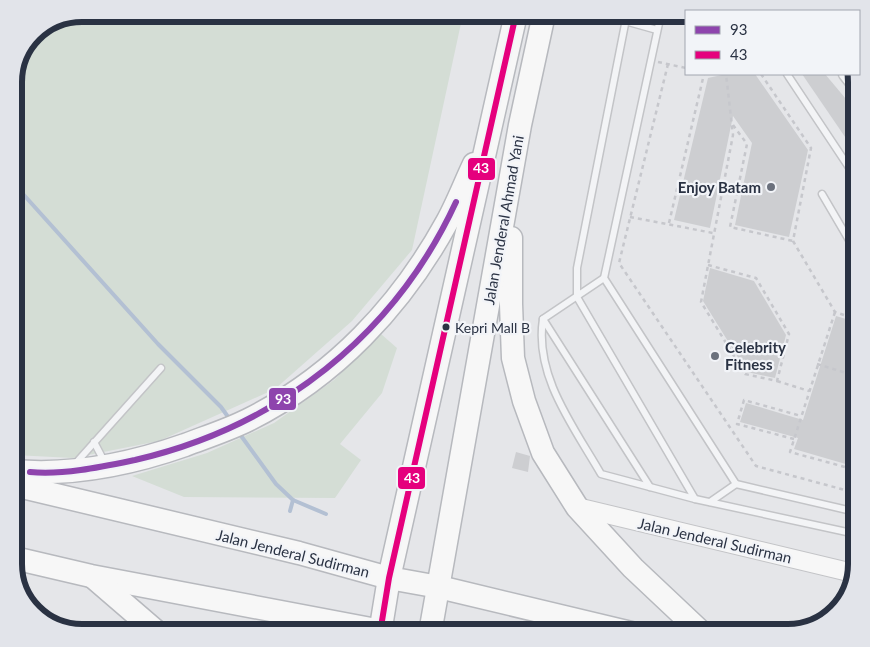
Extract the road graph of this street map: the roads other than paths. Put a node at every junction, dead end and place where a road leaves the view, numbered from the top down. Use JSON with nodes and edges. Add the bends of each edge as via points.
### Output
{"nodes":[{"id":1,"x":514,"y":22,"type":"edge"},
{"id":2,"x":542,"y":22,"type":"edge"},
{"id":3,"x":625,"y":22,"type":"edge"},
{"id":4,"x":629,"y":22,"type":"edge"},
{"id":5,"x":659,"y":22,"type":"edge"},
{"id":6,"x":657,"y":30,"type":"junction"},
{"id":7,"x":789,"y":75,"type":"edge"},
{"id":8,"x":520,"y":125,"type":"junction"},
{"id":9,"x":492,"y":126,"type":"junction"},
{"id":10,"x":848,"y":166,"type":"edge"},
{"id":11,"x":822,"y":194,"type":"dead end"},
{"id":12,"x":848,"y":238,"type":"edge"},
{"id":13,"x":604,"y":278,"type":"junction"},
{"id":14,"x":576,"y":297,"type":"junction"},
{"id":15,"x":543,"y":319,"type":"junction"},
{"id":16,"x":161,"y":368,"type":"dead end"},
{"id":17,"x":94,"y":442,"type":"junction"},
{"id":18,"x":106,"y":466,"type":"junction"},
{"id":19,"x":23,"y":471,"type":"edge"},
{"id":20,"x":68,"y":471,"type":"junction"},
{"id":21,"x":736,"y":484,"type":"junction"},
{"id":22,"x":23,"y":487,"type":"edge"},
{"id":23,"x":650,"y":487,"type":"junction"},
{"id":24,"x":696,"y":499,"type":"junction"},
{"id":25,"x":710,"y":502,"type":"junction"},
{"id":26,"x":577,"y":508,"type":"junction"},
{"id":27,"x":848,"y":510,"type":"edge"},
{"id":28,"x":848,"y":532,"type":"edge"},
{"id":29,"x":23,"y":560,"type":"edge"},
{"id":30,"x":847,"y":572,"type":"edge"},
{"id":31,"x":91,"y":576,"type":"junction"},
{"id":32,"x":389,"y":578,"type":"junction"},
{"id":33,"x":439,"y":587,"type":"junction"},
{"id":34,"x":147,"y":624,"type":"edge"},
{"id":35,"x":342,"y":624,"type":"edge"},
{"id":36,"x":385,"y":624,"type":"edge"},
{"id":37,"x":432,"y":624,"type":"edge"},
{"id":38,"x":593,"y":624,"type":"edge"},
{"id":39,"x":692,"y":624,"type":"edge"}],
"edges":[{"from":1,"to":9,"type":"highway","name":"Jalan Jenderal Ahmad Yani"},
{"from":2,"to":8,"type":"highway","name":"Jalan Jenderal Ahmad Yani"},
{"from":3,"to":14,"type":"lane","via":[[577,268]]},
{"from":4,"to":6,"type":"lane"},
{"from":5,"to":6,"type":"lane"},
{"from":6,"to":13,"type":"lane"},
{"from":7,"to":10,"type":"lane"},
{"from":8,"to":26,"type":"highway","via":[[511,241],[513,358],[524,401],[543,452]]},
{"from":8,"to":33,"type":"highway","name":"Jalan Jenderal Ahmad Yani"},
{"from":9,"to":18,"type":"highway","via":[[447,221],[407,283],[356,345],[324,372],[247,421],[158,454]]},
{"from":9,"to":32,"type":"highway","name":"Jalan Jenderal Ahmad Yani"},
{"from":11,"to":12,"type":"lane"},
{"from":13,"to":14,"type":"lane"},
{"from":13,"to":21,"type":"lane"},
{"from":14,"to":15,"type":"lane"},
{"from":14,"to":24,"type":"lane"},
{"from":15,"to":23,"type":"lane"},
{"from":15,"to":23,"type":"lane","via":[[545,360],[556,396],[601,474]]},
{"from":16,"to":17,"type":"lane"},
{"from":17,"to":18,"type":"lane"},
{"from":17,"to":20,"type":"lane"},
{"from":18,"to":20,"type":"highway"},
{"from":19,"to":20,"type":"highway"},
{"from":21,"to":25,"type":"lane"},
{"from":21,"to":27,"type":"lane"},
{"from":22,"to":32,"type":"highway","name":"Jalan Jenderal Sudirman","via":[[299,553]]},
{"from":23,"to":24,"type":"lane"},
{"from":24,"to":25,"type":"lane"},
{"from":25,"to":28,"type":"lane"},
{"from":26,"to":30,"type":"street","name":"Jalan Jenderal Sudirman"},
{"from":26,"to":39,"type":"highway","via":[[633,568]]},
{"from":29,"to":31,"type":"highway"},
{"from":31,"to":34,"type":"highway"},
{"from":31,"to":35,"type":"highway"},
{"from":32,"to":33,"type":"highway","name":"Jalan Jenderal Sudirman"},
{"from":32,"to":36,"type":"highway","name":"Jalan Jenderal Ahmad Yani"},
{"from":33,"to":37,"type":"highway","name":"Jalan Jenderal Ahmad Yani"},
{"from":33,"to":38,"type":"highway","name":"Jalan Jenderal Sudirman"}]}
